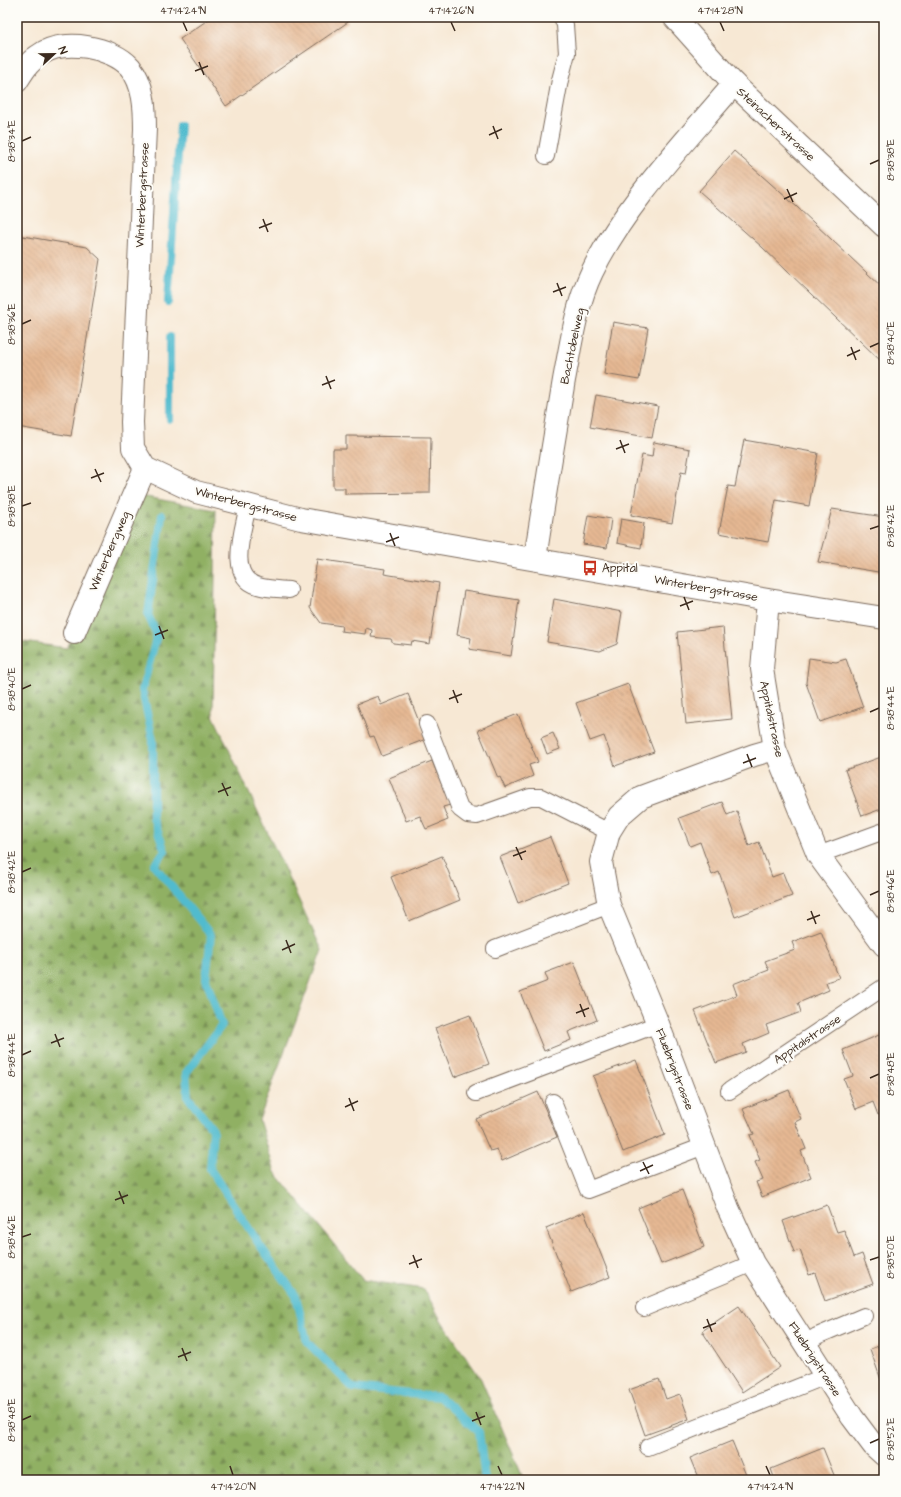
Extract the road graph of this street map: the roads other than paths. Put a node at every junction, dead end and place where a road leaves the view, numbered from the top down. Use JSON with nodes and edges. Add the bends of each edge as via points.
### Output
{"nodes":[{"id":1,"x":562,"y":17,"type":"edge"},
{"id":2,"x":674,"y":17,"type":"edge"},
{"id":3,"x":17,"y":81,"type":"edge"},
{"id":4,"x":734,"y":84,"type":"junction"},
{"id":5,"x":546,"y":156,"type":"dead end"},
{"id":6,"x":884,"y":226,"type":"edge"},
{"id":7,"x":144,"y":468,"type":"junction"},
{"id":8,"x":248,"y":506,"type":"junction"},
{"id":9,"x":535,"y":559,"type":"junction"},
{"id":10,"x":289,"y":590,"type":"dead end"},
{"id":11,"x":768,"y":600,"type":"junction"},
{"id":12,"x":884,"y":618,"type":"edge"},
{"id":13,"x":74,"y":633,"type":"dead end"},
{"id":14,"x":427,"y":724,"type":"dead end"},
{"id":15,"x":775,"y":749,"type":"junction"},
{"id":16,"x":884,"y":831,"type":"edge"},
{"id":17,"x":609,"y":832,"type":"junction"},
{"id":18,"x":818,"y":855,"type":"junction"},
{"id":19,"x":609,"y":904,"type":"junction"},
{"id":20,"x":884,"y":945,"type":"edge"},
{"id":21,"x":495,"y":949,"type":"dead end"},
{"id":22,"x":884,"y":987,"type":"edge"},
{"id":23,"x":658,"y":1024,"type":"junction"},
{"id":24,"x":729,"y":1091,"type":"dead end"},
{"id":25,"x":476,"y":1093,"type":"dead end"},
{"id":26,"x":553,"y":1102,"type":"dead end"},
{"id":27,"x":704,"y":1146,"type":"junction"},
{"id":28,"x":753,"y":1263,"type":"junction"},
{"id":29,"x":644,"y":1308,"type":"dead end"},
{"id":30,"x":864,"y":1316,"type":"dead end"},
{"id":31,"x":805,"y":1344,"type":"junction"},
{"id":32,"x":826,"y":1376,"type":"junction"},
{"id":33,"x":648,"y":1447,"type":"dead end"},
{"id":34,"x":884,"y":1455,"type":"edge"}],
"edges":[{"from":1,"to":5,"type":"lane","via":[[567,53]]},
{"from":2,"to":4,"type":"street","name":"Steinacherstrasse"},
{"from":3,"to":7,"type":"street","name":"Winterbergstrasse","via":[[29,62],[42,52],[59,48],[93,47],[120,59],[130,68],[143,95],[146,129],[132,422],[133,448]]},
{"from":4,"to":6,"type":"street","name":"Steinacherstrasse"},
{"from":4,"to":9,"type":"street","name":"Bachtobelweg","via":[[629,211],[591,273],[575,322]]},
{"from":7,"to":8,"type":"street","name":"Winterbergstrasse","via":[[196,492]]},
{"from":7,"to":13,"type":"street","name":"Winterbergweg"},
{"from":8,"to":9,"type":"street","name":"Winterbergstrasse","via":[[301,519]]},
{"from":8,"to":10,"type":"lane","via":[[240,549],[241,572],[248,581],[258,586]]},
{"from":9,"to":11,"type":"street","name":"Winterbergstrasse"},
{"from":11,"to":12,"type":"street","name":"Winterbergstrasse"},
{"from":11,"to":15,"type":"street","name":"Appitalstrasse","via":[[762,669]]},
{"from":14,"to":17,"type":"lane","via":[[460,809],[468,815],[477,816],[530,797],[541,796]]},
{"from":15,"to":17,"type":"street","name":"Fluebrigstrasse","via":[[641,797],[619,816]]},
{"from":15,"to":18,"type":"street","name":"Appitalstrasse"},
{"from":16,"to":18,"type":"lane"},
{"from":17,"to":19,"type":"street","name":"Fluebrigstrasse","via":[[601,862]]},
{"from":18,"to":20,"type":"street","name":"Appitalstrasse"},
{"from":19,"to":21,"type":"lane"},
{"from":19,"to":23,"type":"street","name":"Fluebrigstrasse"},
{"from":22,"to":24,"type":"lane","name":"Appitalstrasse"},
{"from":23,"to":25,"type":"lane"},
{"from":23,"to":27,"type":"street","name":"Fluebrigstrasse"},
{"from":26,"to":27,"type":"lane","via":[[588,1190]]},
{"from":27,"to":28,"type":"street","name":"Fluebrigstrasse"},
{"from":28,"to":29,"type":"lane"},
{"from":28,"to":31,"type":"street","name":"Fluebrigstrasse"},
{"from":30,"to":31,"type":"lane","via":[[816,1336]]},
{"from":31,"to":32,"type":"street","name":"Fluebrigstrasse"},
{"from":32,"to":33,"type":"lane"},
{"from":32,"to":34,"type":"street","name":"Fluebrigstrasse","via":[[852,1417]]}]}
